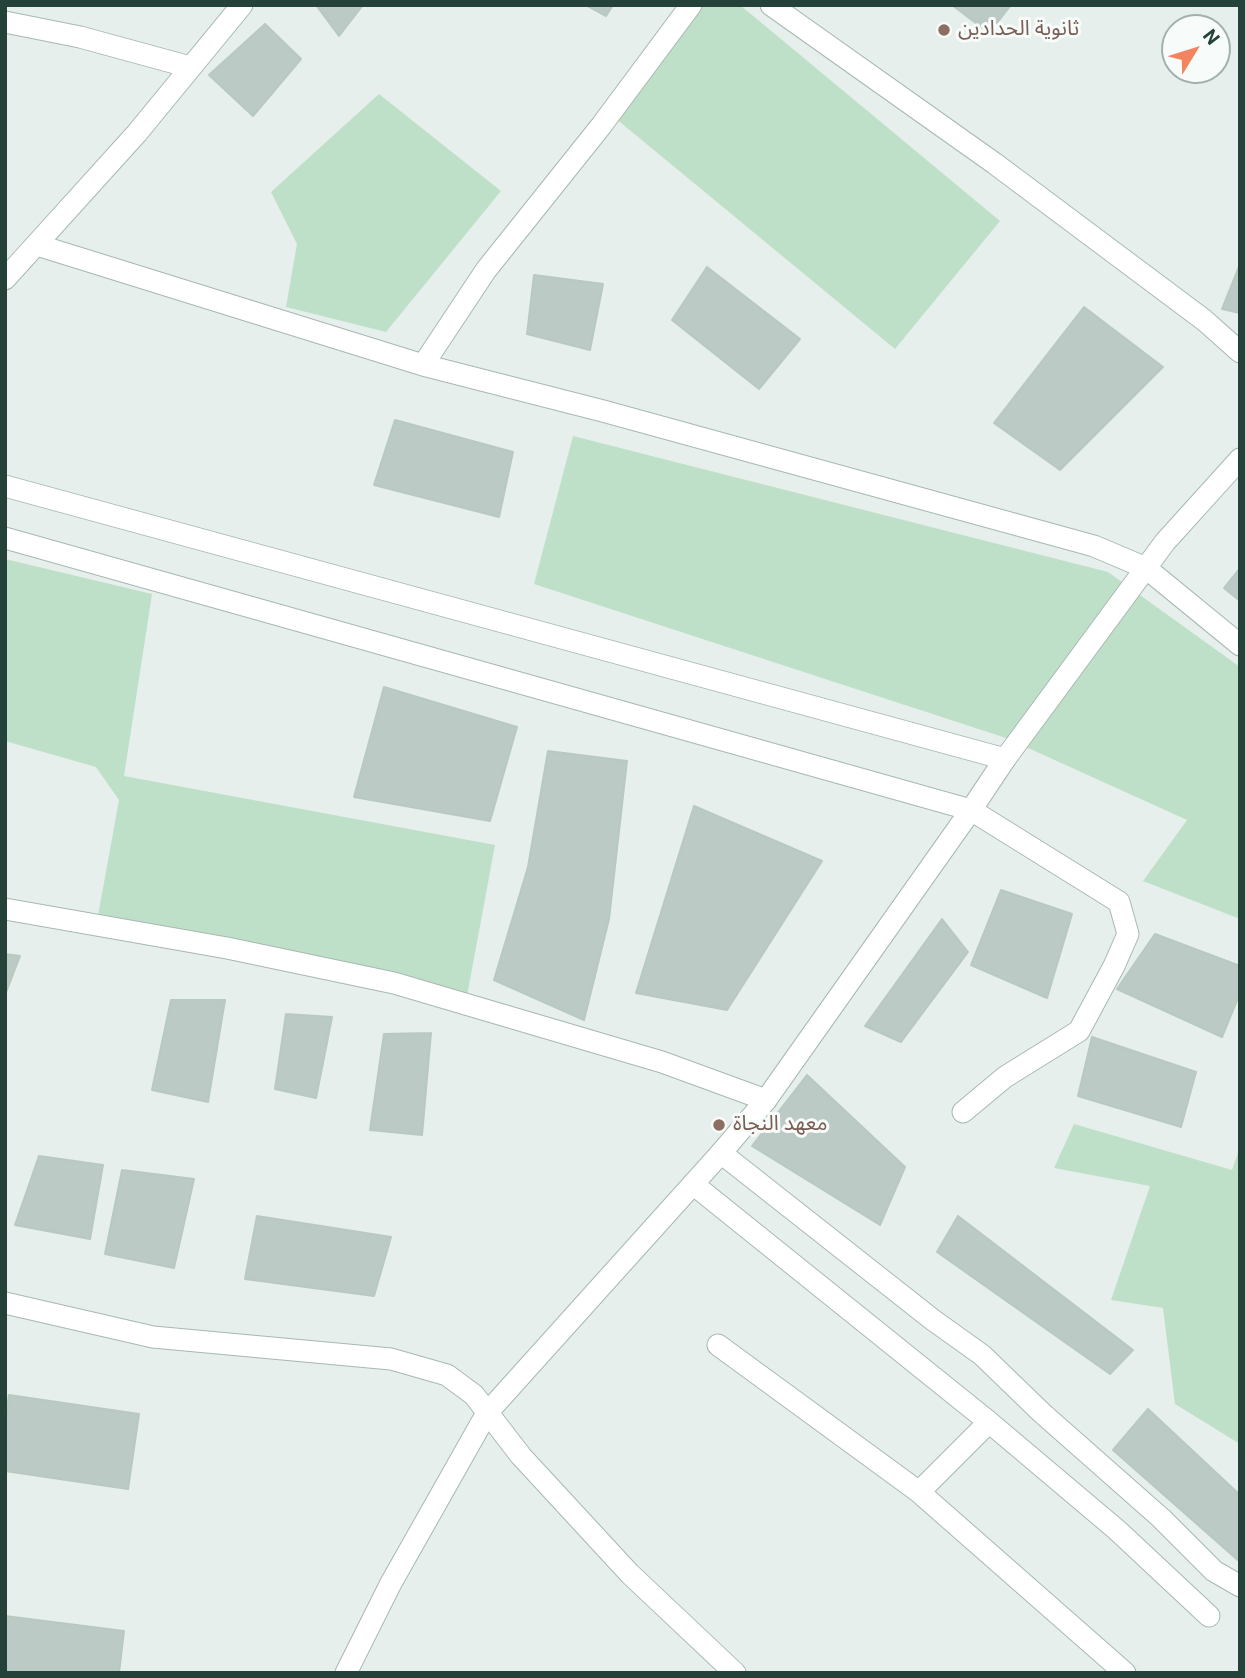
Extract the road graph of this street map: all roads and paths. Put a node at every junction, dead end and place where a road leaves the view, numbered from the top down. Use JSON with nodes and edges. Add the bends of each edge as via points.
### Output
{"nodes":[{"id":1,"x":242,"y":5,"type":"edge"},
{"id":2,"x":691,"y":5,"type":"edge"},
{"id":3,"x":771,"y":5,"type":"edge"},
{"id":4,"x":5,"y":22,"type":"edge"},
{"id":5,"x":190,"y":67,"type":"junction"},
{"id":6,"x":37,"y":246,"type":"junction"},
{"id":7,"x":5,"y":279,"type":"edge"},
{"id":8,"x":1240,"y":352,"type":"edge"},
{"id":9,"x":423,"y":365,"type":"junction"},
{"id":10,"x":1240,"y":459,"type":"edge"},
{"id":11,"x":5,"y":486,"type":"edge"},
{"id":12,"x":5,"y":538,"type":"edge"},
{"id":13,"x":1146,"y":568,"type":"junction"},
{"id":14,"x":1240,"y":645,"type":"edge"},
{"id":15,"x":1005,"y":759,"type":"junction"},
{"id":16,"x":971,"y":810,"type":"junction"},
{"id":17,"x":5,"y":909,"type":"edge"},
{"id":18,"x":766,"y":1100,"type":"junction"},
{"id":19,"x":963,"y":1112,"type":"dead end"},
{"id":20,"x":722,"y":1153,"type":"junction"},
{"id":21,"x":693,"y":1184,"type":"junction"},
{"id":22,"x":5,"y":1303,"type":"edge"},
{"id":23,"x":718,"y":1345,"type":"dead end"},
{"id":24,"x":487,"y":1413,"type":"junction"},
{"id":25,"x":989,"y":1422,"type":"junction"},
{"id":26,"x":919,"y":1492,"type":"junction"},
{"id":27,"x":1240,"y":1587,"type":"edge"},
{"id":28,"x":1209,"y":1616,"type":"dead end"},
{"id":29,"x":346,"y":1673,"type":"edge"},
{"id":30,"x":735,"y":1673,"type":"edge"},
{"id":31,"x":1125,"y":1673,"type":"edge"}],
"edges":[{"from":1,"to":5,"type":"street"},
{"from":2,"to":9,"type":"street","via":[[486,270]]},
{"from":3,"to":8,"type":"street","via":[[1016,179]]},
{"from":4,"to":5,"type":"street"},
{"from":5,"to":6,"type":"street"},
{"from":6,"to":7,"type":"street"},
{"from":6,"to":9,"type":"street"},
{"from":9,"to":13,"type":"street","via":[[1031,526],[1094,545]]},
{"from":10,"to":13,"type":"street"},
{"from":11,"to":15,"type":"street"},
{"from":12,"to":16,"type":"street"},
{"from":13,"to":14,"type":"street"},
{"from":13,"to":15,"type":"street"},
{"from":15,"to":16,"type":"street"},
{"from":16,"to":18,"type":"street"},
{"from":16,"to":19,"type":"street","via":[[1119,902],[1128,934],[1079,1031],[1005,1077]]},
{"from":17,"to":18,"type":"street","via":[[394,983],[662,1062]]},
{"from":18,"to":20,"type":"street"},
{"from":20,"to":21,"type":"street"},
{"from":20,"to":27,"type":"street","via":[[982,1355],[1214,1571]]},
{"from":21,"to":24,"type":"street"},
{"from":21,"to":25,"type":"street"},
{"from":22,"to":24,"type":"street","via":[[153,1337],[391,1359],[447,1375],[474,1395]]},
{"from":23,"to":26,"type":"street"},
{"from":24,"to":29,"type":"street"},
{"from":24,"to":30,"type":"street","via":[[630,1574]]},
{"from":25,"to":26,"type":"street"},
{"from":25,"to":28,"type":"street","via":[[1117,1530]]},
{"from":26,"to":31,"type":"street"}]}
